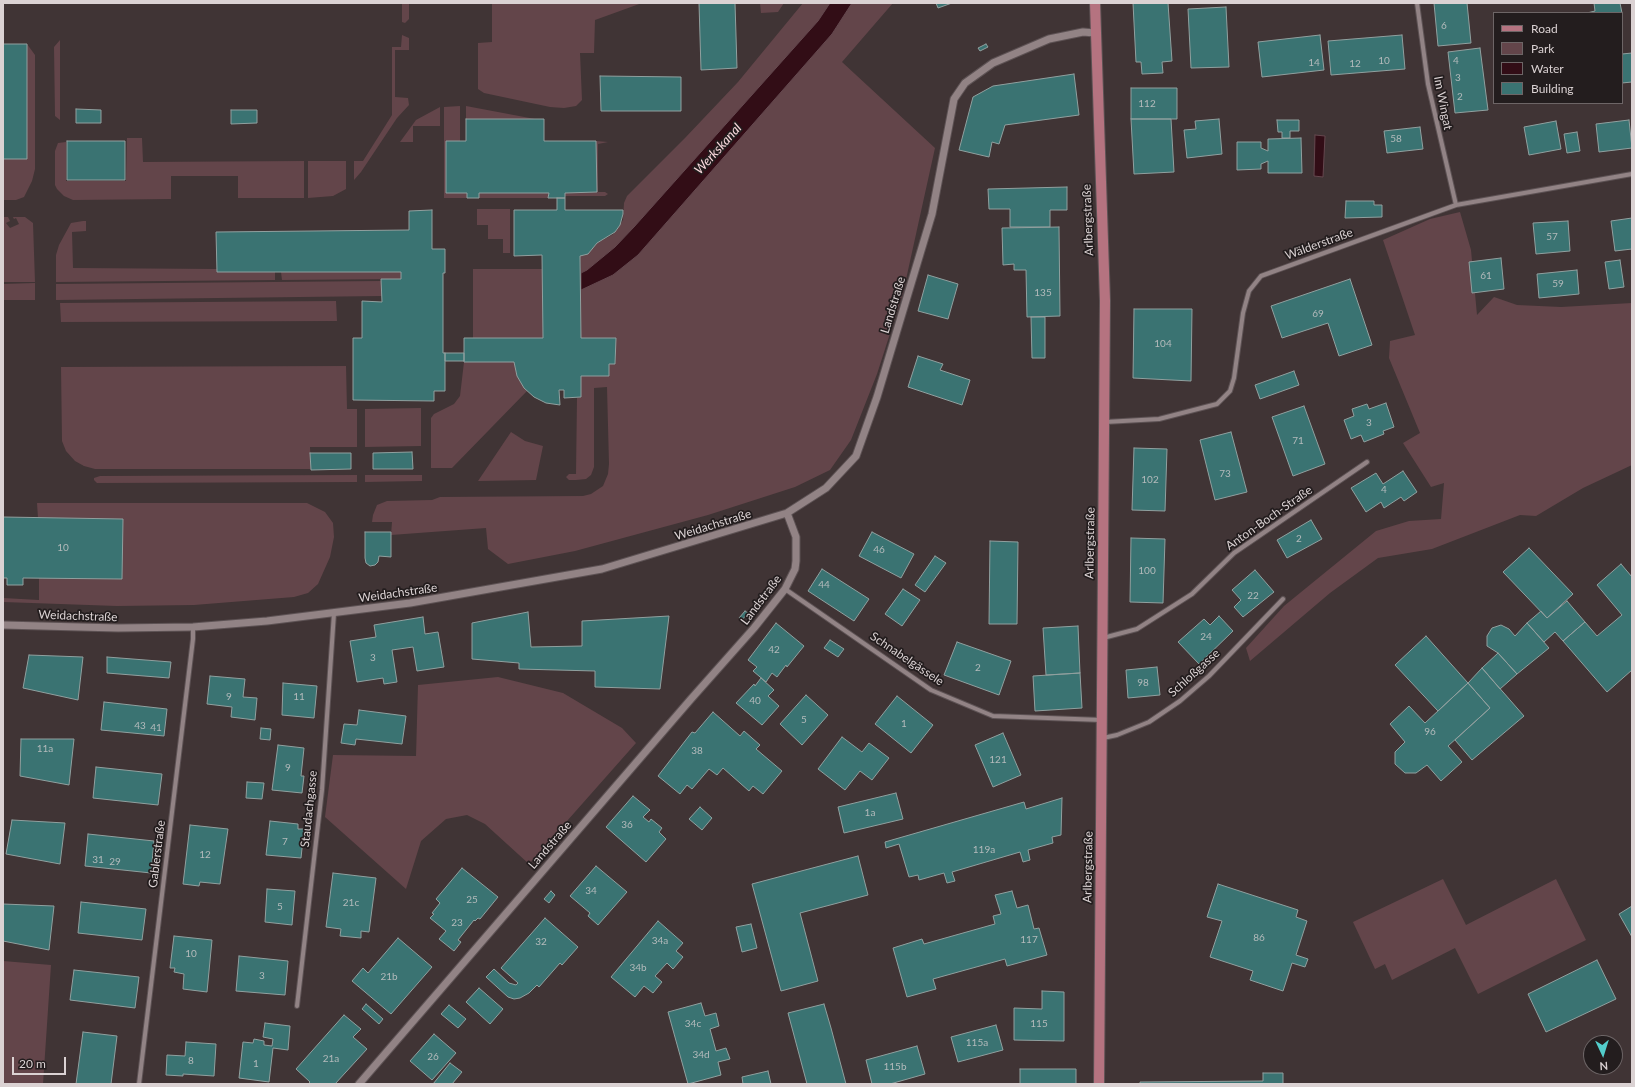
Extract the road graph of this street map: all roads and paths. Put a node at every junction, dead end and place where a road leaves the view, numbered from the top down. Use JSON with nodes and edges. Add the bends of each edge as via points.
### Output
{"nodes":[{"id":1,"x":1095,"y":3,"type":"edge"},
{"id":2,"x":1416,"y":3,"type":"edge"},
{"id":3,"x":1095,"y":33,"type":"junction"},
{"id":4,"x":1632,"y":174,"type":"edge"},
{"id":5,"x":1456,"y":205,"type":"junction"},
{"id":6,"x":1104,"y":422,"type":"junction"},
{"id":7,"x":1367,"y":462,"type":"dead end"},
{"id":8,"x":787,"y":513,"type":"junction"},
{"id":9,"x":785,"y":589,"type":"junction"},
{"id":10,"x":1283,"y":599,"type":"dead end"},
{"id":11,"x":334,"y":613,"type":"junction"},
{"id":12,"x":3,"y":625,"type":"edge"},
{"id":13,"x":193,"y":626,"type":"junction"},
{"id":14,"x":1103,"y":638,"type":"junction"},
{"id":15,"x":1102,"y":720,"type":"junction"},
{"id":16,"x":1102,"y":738,"type":"junction"},
{"id":17,"x":297,"y":1006,"type":"dead end"},
{"id":18,"x":139,"y":1084,"type":"edge"},
{"id":19,"x":359,"y":1084,"type":"edge"},
{"id":20,"x":1099,"y":1084,"type":"edge"}],
"edges":[{"from":1,"to":3,"type":"main road","name":"Arlbergstraße"},
{"from":2,"to":5,"type":"street","name":"Im Wingat","via":[[1428,84]]},
{"from":3,"to":6,"type":"main road","name":"Arlbergstraße","via":[[1105,301]]},
{"from":3,"to":8,"type":"street","name":"Landstraße","via":[[1083,32],[1050,39],[993,63],[966,83],[954,99],[932,214],[877,397],[856,456],[826,488]]},
{"from":4,"to":5,"type":"street","name":"Wälderstraße"},
{"from":5,"to":6,"type":"street","name":"Wälderstraße","via":[[1261,276],[1249,291],[1243,313],[1230,391],[1217,404],[1160,419]]},
{"from":6,"to":14,"type":"main road","name":"Arlbergstraße"},
{"from":7,"to":14,"type":"street","name":"Anton-Boch-Straße","via":[[1234,552],[1192,594],[1137,629]]},
{"from":8,"to":9,"type":"street","name":"Landstraße","via":[[796,537],[796,562]]},
{"from":8,"to":11,"type":"street","name":"Weidachstraße","via":[[602,569],[489,590]]},
{"from":9,"to":15,"type":"street","name":"Schnabelgässele","via":[[931,690],[993,716]]},
{"from":9,"to":19,"type":"street","name":"Landstraße"},
{"from":10,"to":16,"type":"street","name":"Schloßgasse","via":[[1209,676],[1180,701],[1149,722]]},
{"from":11,"to":13,"type":"street","name":"Weidachstraße"},
{"from":11,"to":17,"type":"street","name":"Staudachgasse","via":[[322,790]]},
{"from":12,"to":13,"type":"street","name":"Weidachstraße","via":[[118,628]]},
{"from":13,"to":18,"type":"street","name":"Gablerstraße"},
{"from":14,"to":15,"type":"main road","name":"Arlbergstraße"},
{"from":15,"to":16,"type":"main road","name":"Arlbergstraße"},
{"from":16,"to":20,"type":"main road","name":"Arlbergstraße"}]}
